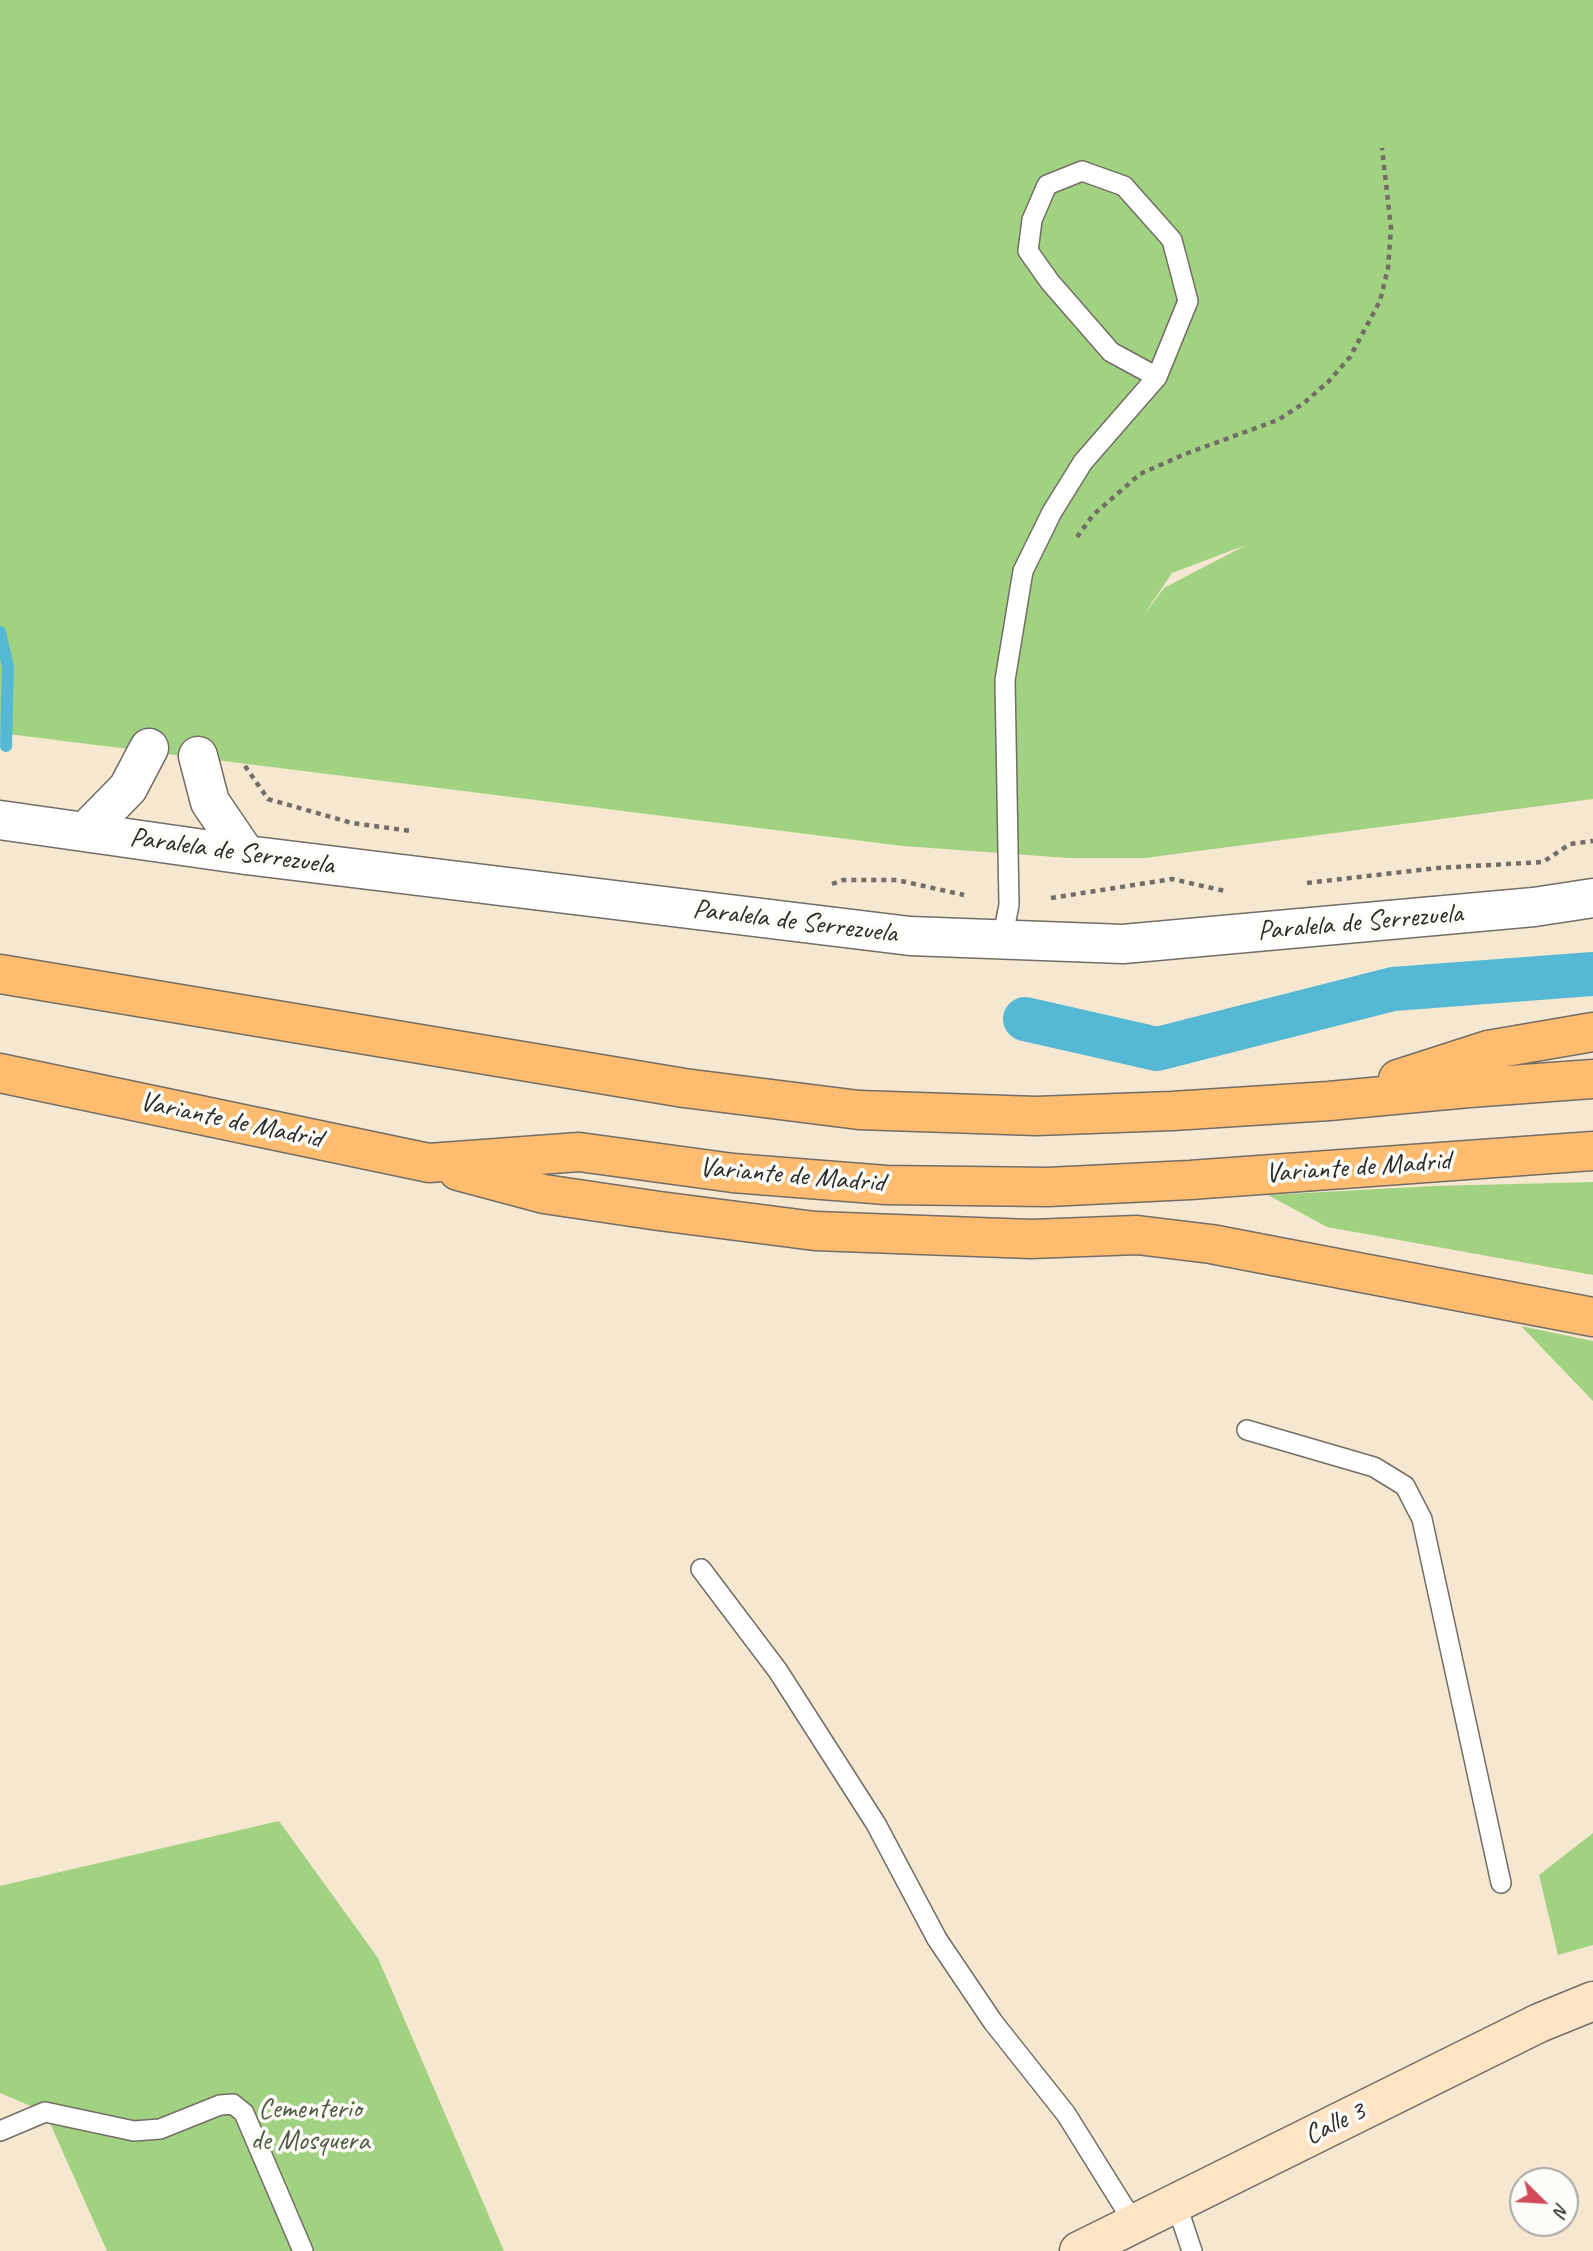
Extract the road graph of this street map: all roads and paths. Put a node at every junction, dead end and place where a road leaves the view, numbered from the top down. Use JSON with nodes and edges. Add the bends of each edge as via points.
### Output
{"nodes":[{"id":1,"x":1382,"y":148,"type":"dead end"},
{"id":2,"x":1157,"y":377,"type":"junction"},
{"id":3,"x":1071,"y":545,"type":"dead end"},
{"id":4,"x":149,"y":748,"type":"dead end"},
{"id":5,"x":198,"y":755,"type":"joint"},
{"id":6,"x":0,"y":820,"type":"edge"},
{"id":7,"x":85,"y":832,"type":"junction"},
{"id":8,"x":419,"y":832,"type":"dead end"},
{"id":9,"x":1593,"y":841,"type":"edge"},
{"id":10,"x":246,"y":855,"type":"junction"},
{"id":11,"x":831,"y":884,"type":"dead end"},
{"id":12,"x":1299,"y":884,"type":"dead end"},
{"id":13,"x":1230,"y":892,"type":"dead end"},
{"id":14,"x":1593,"y":898,"type":"edge"},
{"id":15,"x":1006,"y":922,"type":"junction"},
{"id":16,"x":0,"y":974,"type":"edge"},
{"id":17,"x":1593,"y":1032,"type":"edge"},
{"id":18,"x":0,"y":1073,"type":"edge"},
{"id":19,"x":1593,"y":1079,"type":"edge"},
{"id":20,"x":1329,"y":1101,"type":"junction"},
{"id":21,"x":1593,"y":1151,"type":"edge"},
{"id":22,"x":429,"y":1163,"type":"junction"},
{"id":23,"x":1593,"y":1317,"type":"edge"},
{"id":24,"x":1247,"y":1430,"type":"dead end"},
{"id":25,"x":701,"y":1569,"type":"dead end"},
{"id":26,"x":1500,"y":1883,"type":"dead end"},
{"id":27,"x":1593,"y":2001,"type":"edge"},
{"id":28,"x":0,"y":2131,"type":"edge"},
{"id":29,"x":1176,"y":2203,"type":"junction"},
{"id":30,"x":1134,"y":2223,"type":"junction"},
{"id":31,"x":303,"y":2251,"type":"edge"},
{"id":32,"x":1079,"y":2251,"type":"edge"},
{"id":33,"x":1192,"y":2251,"type":"edge"}],
"edges":[{"from":1,"to":3,"type":"path","via":[[1391,228],[1388,268],[1380,301],[1350,357],[1329,381],[1278,420],[1140,474],[1093,515]]},
{"from":2,"to":2,"type":"lane","via":[[1188,301],[1172,240],[1124,186],[1082,171],[1047,185],[1032,220],[1028,251],[1111,352]]},
{"from":2,"to":15,"type":"lane","via":[[1083,462],[1023,571],[1005,680]]},
{"from":4,"to":7,"type":"street","via":[[128,788]]},
{"from":5,"to":8,"type":"path","via":[[241,760],[268,799],[352,822]]},
{"from":5,"to":10,"type":"street","via":[[210,802]]},
{"from":6,"to":7,"type":"street","name":"Paralela de Serrezuela"},
{"from":7,"to":10,"type":"street","name":"Paralela de Serrezuela"},
{"from":9,"to":12,"type":"path","via":[[1570,844],[1543,862],[1437,868]]},
{"from":10,"to":15,"type":"street","name":"Paralela de Serrezuela","via":[[909,936]]},
{"from":11,"to":15,"type":"path","via":[[897,880]]},
{"from":13,"to":15,"type":"path","via":[[1172,879]]},
{"from":14,"to":15,"type":"street","name":"Paralela de Serrezuela","via":[[1123,944]]},
{"from":16,"to":20,"type":"main road","via":[[684,1088],[859,1110],[1036,1116]]},
{"from":17,"to":20,"type":"main road","via":[[1488,1050]]},
{"from":18,"to":22,"type":"main road","name":"Variante de Madrid"},
{"from":19,"to":20,"type":"main road"},
{"from":21,"to":22,"type":"main road","name":"Variante de Madrid","via":[[1048,1187],[874,1184],[733,1173],[579,1152]]},
{"from":22,"to":23,"type":"main road","via":[[544,1194],[816,1231],[1031,1239],[1137,1235],[1211,1244]]},
{"from":24,"to":26,"type":"lane","via":[[1374,1467],[1405,1486],[1422,1519]]},
{"from":25,"to":30,"type":"lane","via":[[779,1671],[876,1824],[936,1939],[993,2022],[1066,2114]]},
{"from":27,"to":29,"type":"main road","name":"Calle 3","via":[[1539,2023]]},
{"from":28,"to":31,"type":"lane","via":[[45,2112],[134,2132],[160,2129],[233,2104],[244,2113]]},
{"from":29,"to":30,"type":"main road","name":"Calle 3"},
{"from":29,"to":33,"type":"lane"},
{"from":30,"to":32,"type":"main road","name":"Calle 3"}]}
